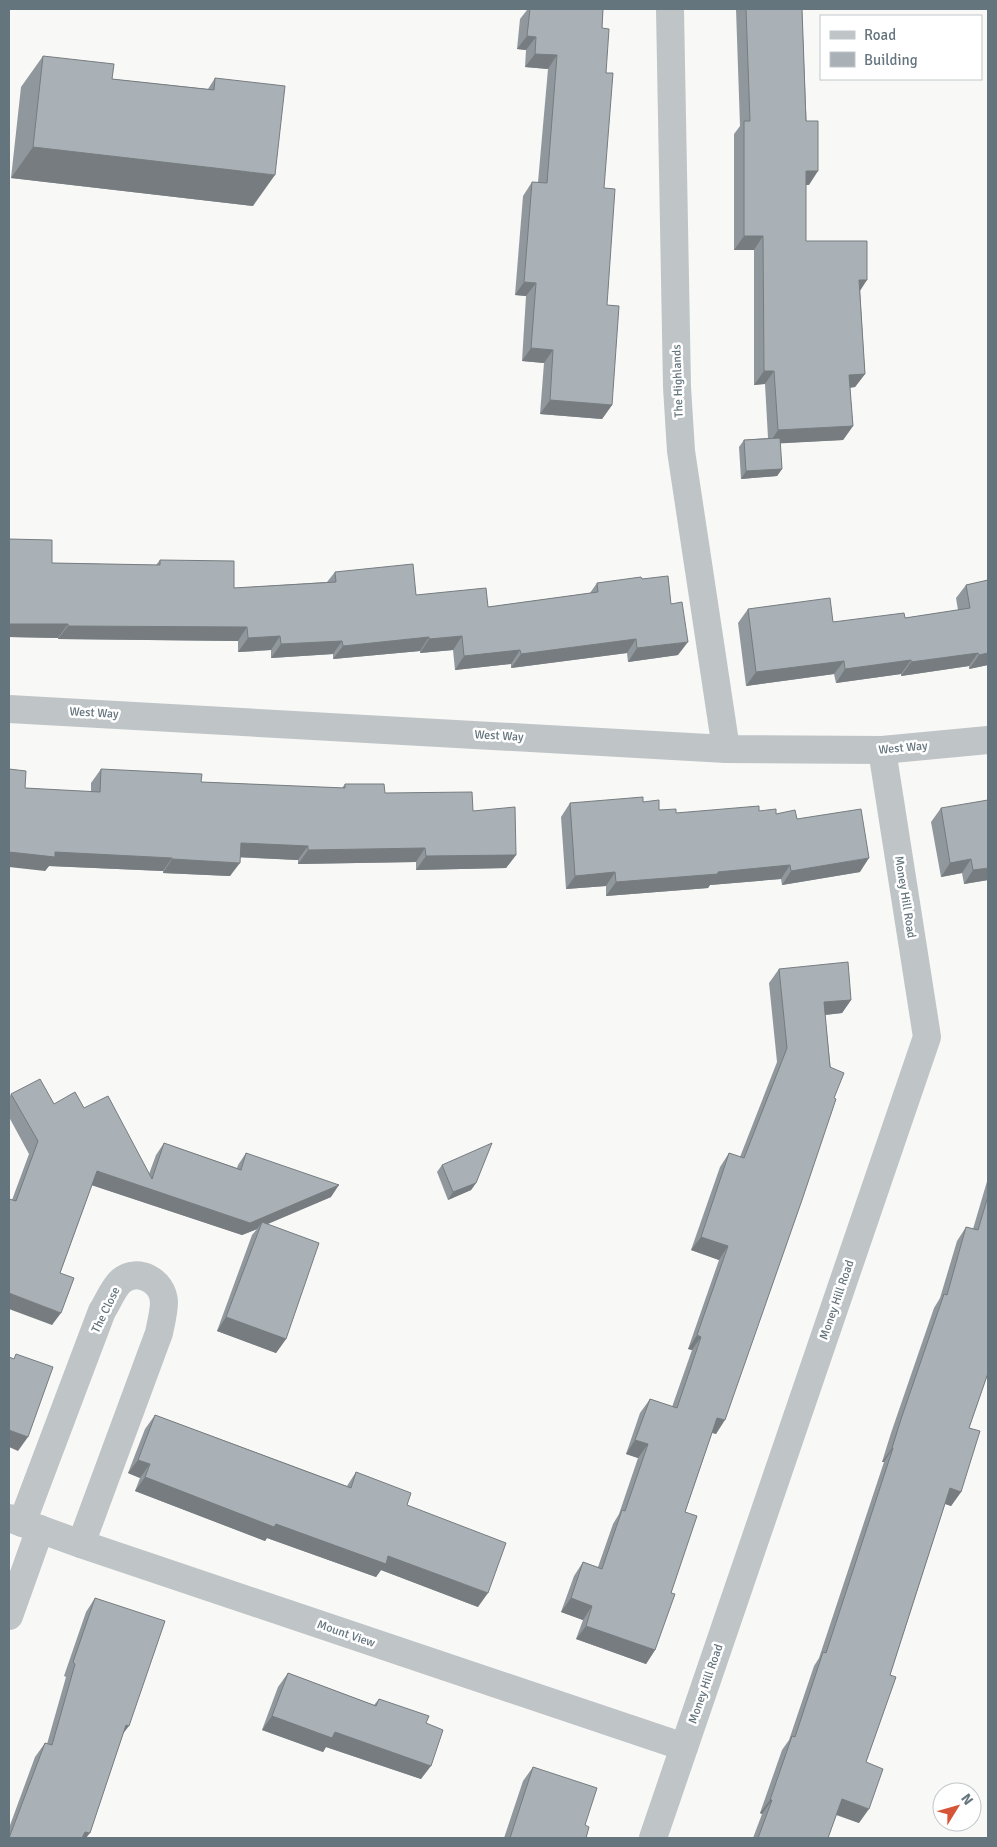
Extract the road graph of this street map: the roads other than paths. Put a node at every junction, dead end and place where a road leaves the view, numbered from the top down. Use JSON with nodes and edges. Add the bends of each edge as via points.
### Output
{"nodes":[{"id":1,"x":670,"y":9,"type":"edge"},
{"id":2,"x":9,"y":708,"type":"edge"},
{"id":3,"x":988,"y":740,"type":"edge"},
{"id":4,"x":726,"y":749,"type":"junction"},
{"id":5,"x":882,"y":750,"type":"junction"},
{"id":6,"x":24,"y":1523,"type":"edge"},
{"id":7,"x":80,"y":1544,"type":"junction"},
{"id":8,"x":9,"y":1616,"type":"edge"},
{"id":9,"x":684,"y":1747,"type":"junction"},
{"id":10,"x":653,"y":1838,"type":"edge"}],
"edges":[{"from":1,"to":4,"type":"street","name":"The Highlands","via":[[681,451]]},
{"from":2,"to":4,"type":"street","name":"West Way"},
{"from":3,"to":5,"type":"street","name":"West Way"},
{"from":4,"to":5,"type":"street","name":"West Way"},
{"from":5,"to":9,"type":"street","name":"Money Hill Road","via":[[927,1037]]},
{"from":6,"to":7,"type":"street","name":"Mount View"},
{"from":6,"to":7,"type":"street","name":"The Close","via":[[102,1311],[120,1282],[128,1276],[145,1277],[154,1282],[164,1300],[159,1333]]},
{"from":6,"to":8,"type":"street","name":"The Close"},
{"from":7,"to":9,"type":"street","name":"Mount View"},
{"from":9,"to":10,"type":"street","name":"Money Hill Road"}]}
